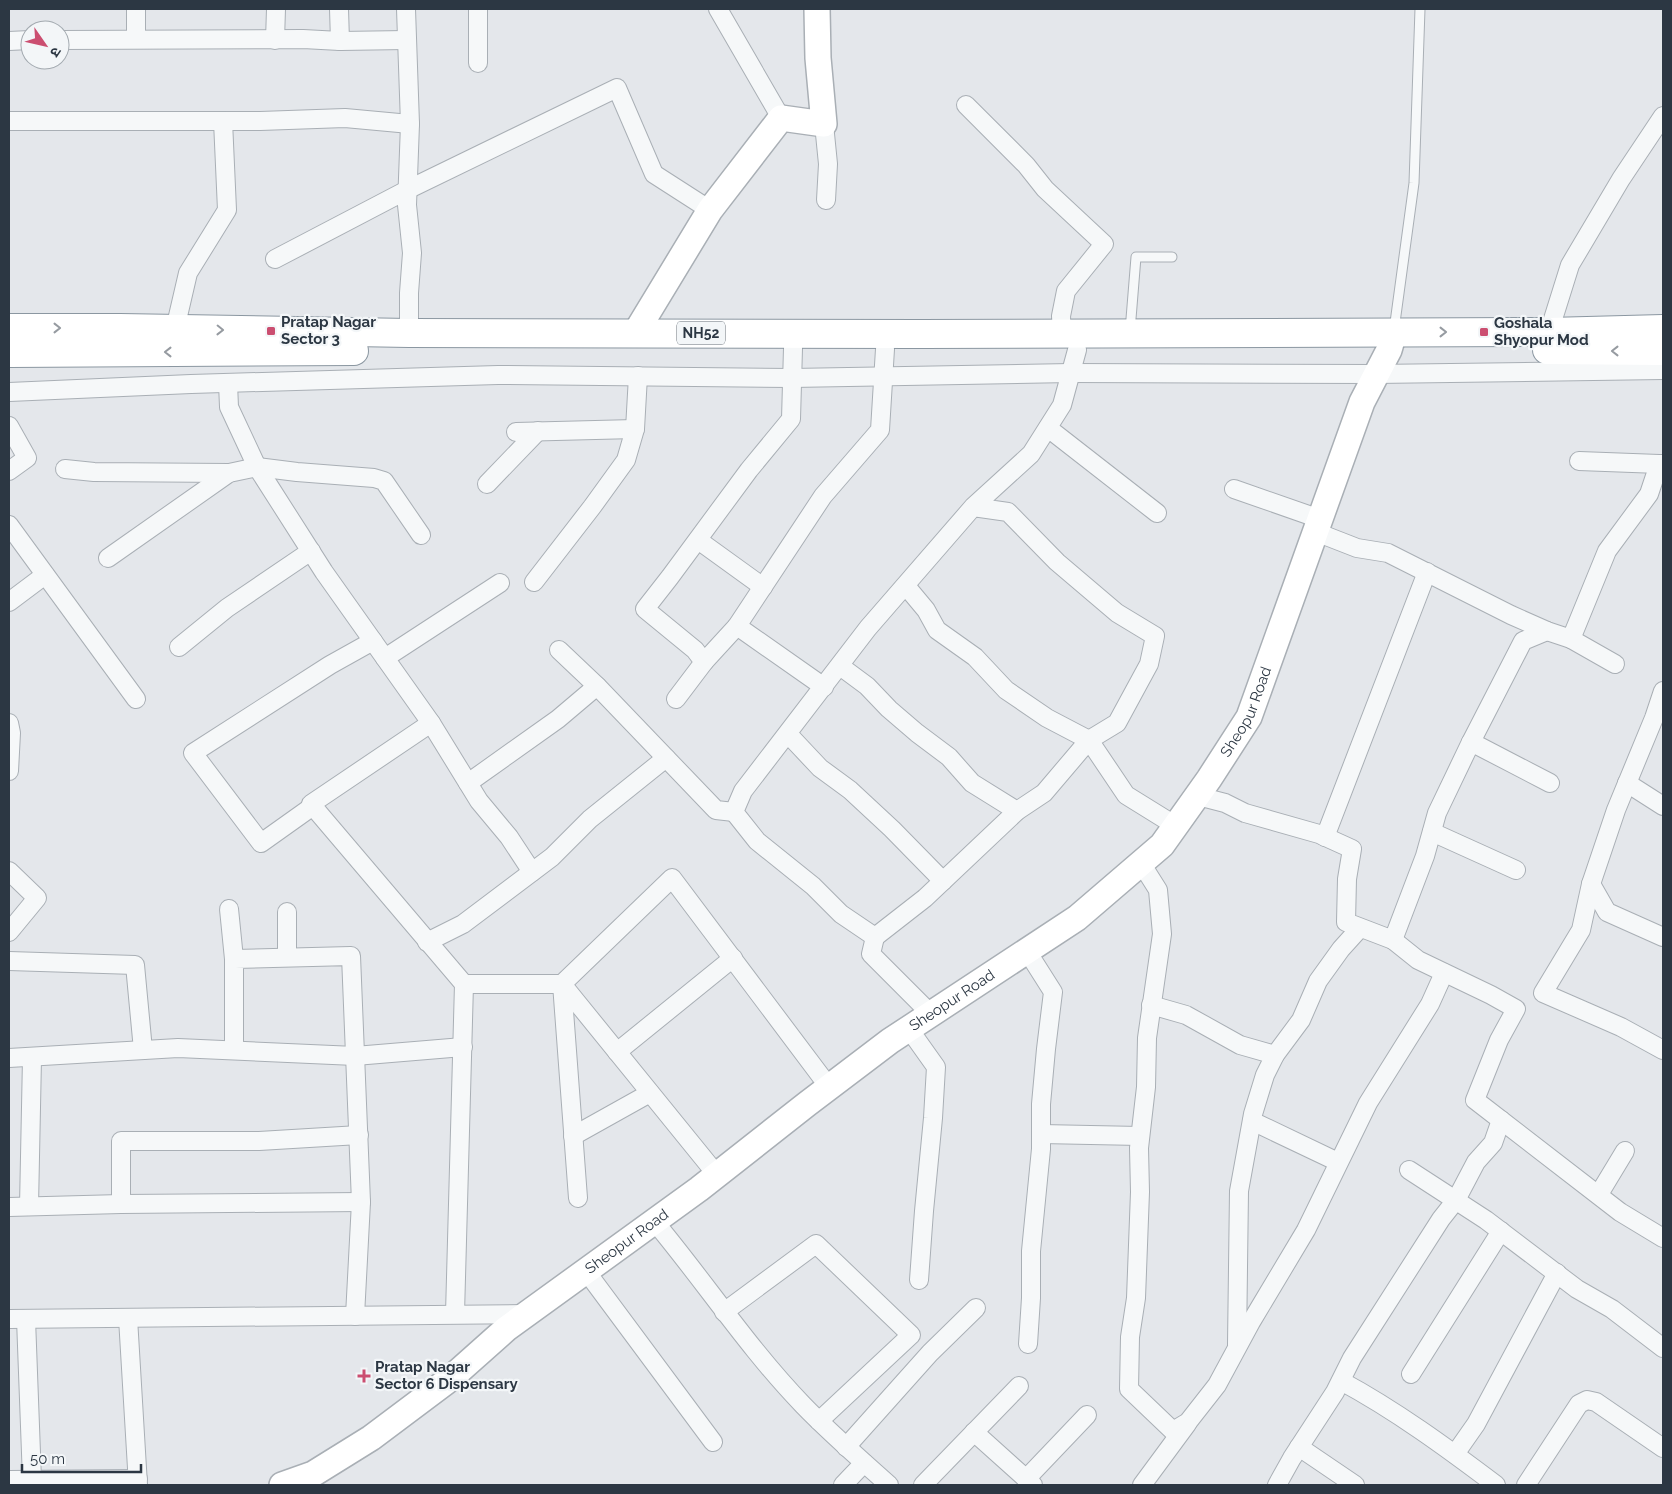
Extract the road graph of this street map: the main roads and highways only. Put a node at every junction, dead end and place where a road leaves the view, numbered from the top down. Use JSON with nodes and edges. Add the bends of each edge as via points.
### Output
{"nodes":[{"id":1,"x":9,"y":328,"type":"edge"},
{"id":2,"x":1663,"y":330,"type":"edge"},
{"id":3,"x":1392,"y":341,"type":"junction"},
{"id":4,"x":1663,"y":351,"type":"edge"},
{"id":5,"x":1070,"y":352,"type":"junction"},
{"id":6,"x":9,"y":353,"type":"edge"}],
"edges":[{"from":1,"to":5,"type":"highway","number":"NH52","one_way":true,"via":[[636,332]]},
{"from":3,"to":2,"type":"highway","number":"NH52","one_way":true,"via":[[1549,332]]},
{"from":4,"to":3,"type":"highway","number":"NH52","one_way":true},
{"from":3,"to":5,"type":"highway","number":"NH52"},
{"from":3,"to":5,"type":"highway","number":"NH52","via":[[1130,333]]},
{"from":5,"to":6,"type":"highway","number":"NH52","one_way":true,"via":[[793,348]]}]}
